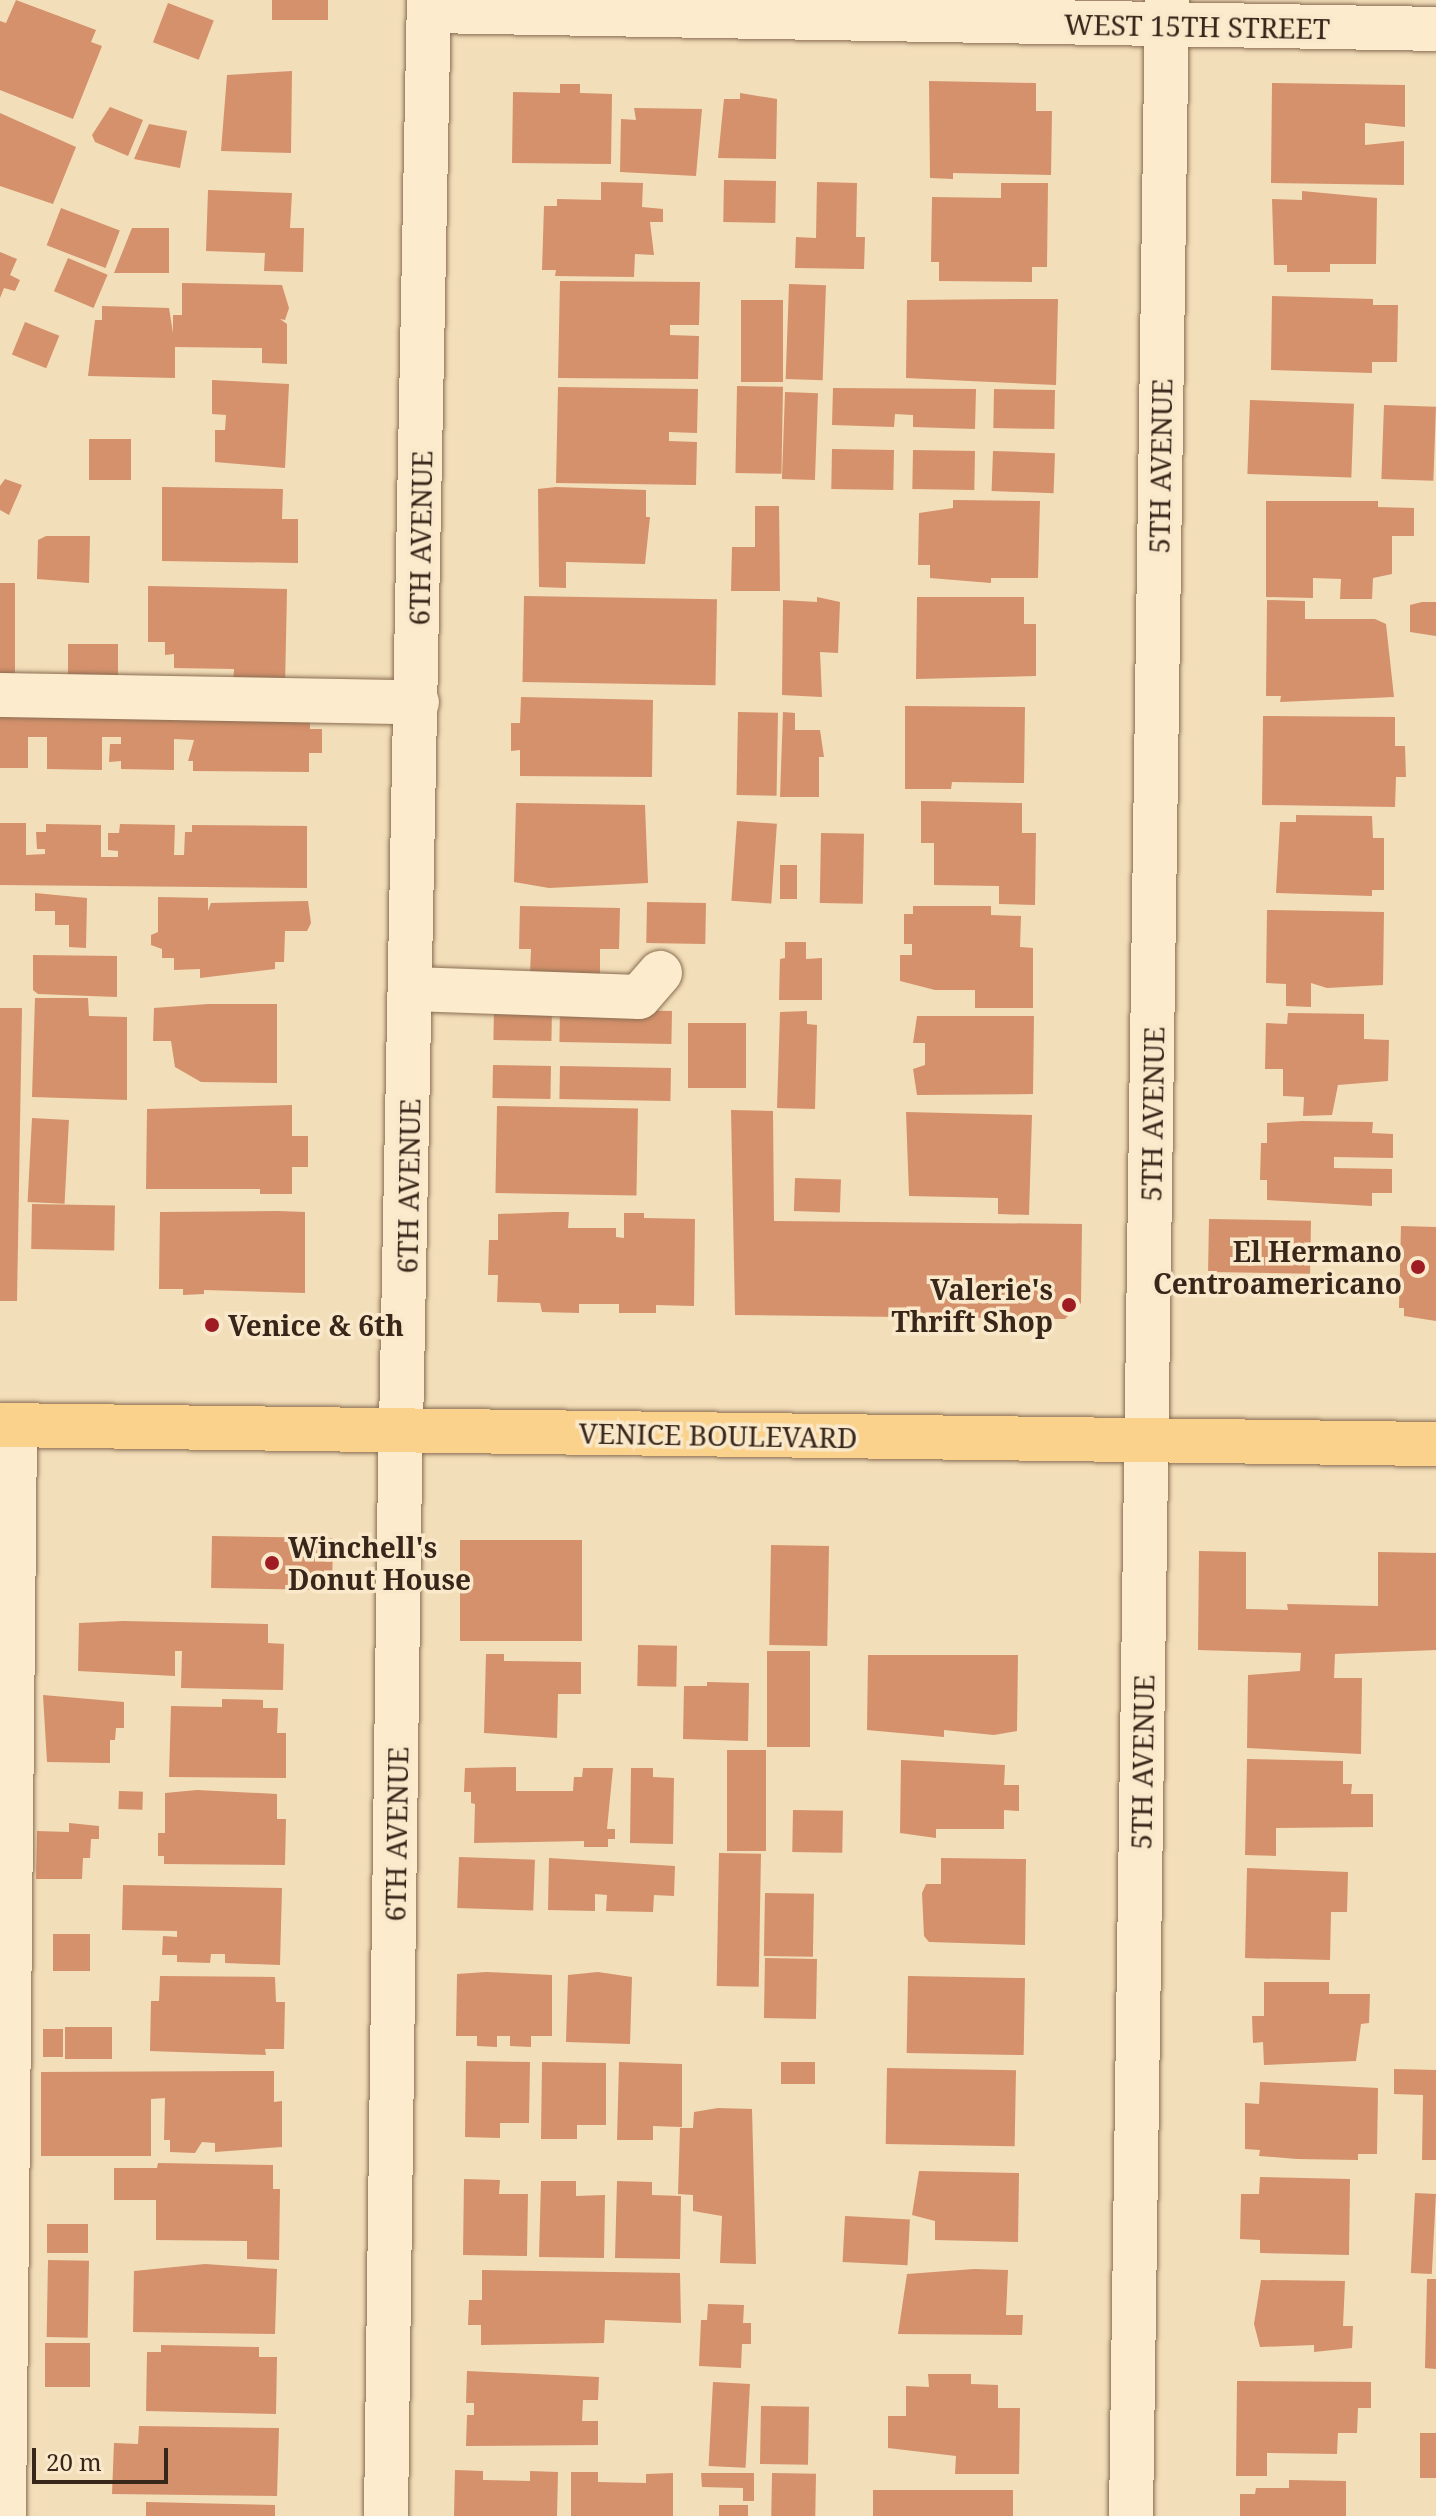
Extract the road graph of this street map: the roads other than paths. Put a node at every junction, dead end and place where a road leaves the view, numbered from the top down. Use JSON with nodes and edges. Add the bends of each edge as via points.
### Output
{"nodes":[{"id":1,"x":429,"y":5,"type":"edge"},
{"id":2,"x":1167,"y":13,"type":"edge"},
{"id":3,"x":1436,"y":29,"type":"edge"},
{"id":4,"x":0,"y":695,"type":"edge"},
{"id":5,"x":417,"y":702,"type":"junction"},
{"id":6,"x":660,"y":973,"type":"dead end"},
{"id":7,"x":412,"y":989,"type":"junction"},
{"id":8,"x":8,"y":1425,"type":"edge"},
{"id":9,"x":403,"y":1431,"type":"junction"},
{"id":10,"x":1147,"y":1441,"type":"junction"},
{"id":11,"x":1436,"y":1444,"type":"edge"},
{"id":12,"x":4,"y":2516,"type":"edge"},
{"id":13,"x":386,"y":2516,"type":"edge"},
{"id":14,"x":1131,"y":2516,"type":"edge"}],
"edges":[{"from":1,"to":2,"type":"street","name":"WEST 15TH STREET"},
{"from":1,"to":5,"type":"street","name":"6TH AVENUE"},
{"from":2,"to":3,"type":"street","name":"WEST 15TH STREET"},
{"from":2,"to":10,"type":"street","name":"5TH AVENUE"},
{"from":4,"to":5,"type":"street"},
{"from":5,"to":7,"type":"street","name":"6TH AVENUE"},
{"from":6,"to":7,"type":"street","via":[[639,997]]},
{"from":7,"to":9,"type":"street","name":"6TH AVENUE"},
{"from":8,"to":9,"type":"main road","name":"VENICE BOULEVARD"},
{"from":8,"to":12,"type":"street"},
{"from":9,"to":10,"type":"main road","name":"VENICE BOULEVARD"},
{"from":9,"to":13,"type":"street","name":"6TH AVENUE"},
{"from":10,"to":11,"type":"main road","name":"VENICE BOULEVARD"},
{"from":10,"to":14,"type":"street","name":"5TH AVENUE"}]}
